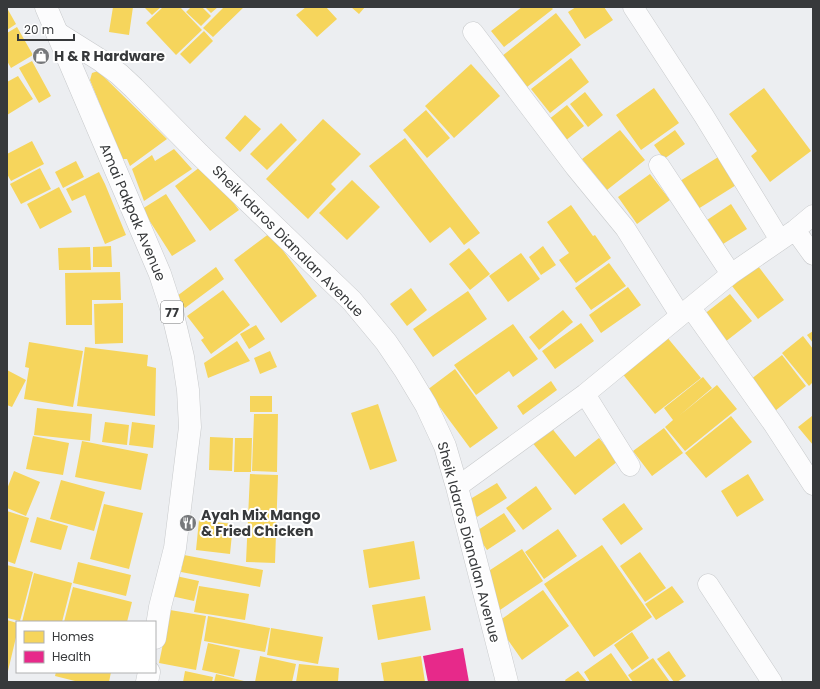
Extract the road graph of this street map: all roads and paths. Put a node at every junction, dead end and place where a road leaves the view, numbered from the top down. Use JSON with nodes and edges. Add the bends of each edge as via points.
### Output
{"nodes":[{"id":1,"x":633,"y":7,"type":"edge"},
{"id":2,"x":51,"y":16,"type":"edge"},
{"id":3,"x":473,"y":32,"type":"dead end"},
{"id":4,"x":658,"y":165,"type":"dead end"},
{"id":5,"x":813,"y":215,"type":"edge"},
{"id":6,"x":787,"y":235,"type":"junction"},
{"id":7,"x":813,"y":255,"type":"edge"},
{"id":8,"x":732,"y":274,"type":"junction"},
{"id":9,"x":686,"y":311,"type":"junction"},
{"id":10,"x":585,"y":394,"type":"junction"},
{"id":11,"x":630,"y":466,"type":"dead end"},
{"id":12,"x":813,"y":485,"type":"edge"},
{"id":13,"x":457,"y":487,"type":"junction"},
{"id":14,"x":708,"y":584,"type":"dead end"},
{"id":15,"x":156,"y":632,"type":"edge"},
{"id":16,"x":507,"y":682,"type":"edge"},
{"id":17,"x":772,"y":682,"type":"edge"}],
"edges":[{"from":1,"to":6,"type":"street","via":[[704,116]]},
{"from":2,"to":13,"type":"main road","name":"Sheik Idaros Dianalan Avenue","via":[[119,74],[352,301],[386,342],[426,405],[445,446]]},
{"from":2,"to":15,"type":"main road","name":"Amai Pakpak Avenue","number":"77","via":[[160,274],[183,357],[190,427],[175,548]]},
{"from":3,"to":9,"type":"street"},
{"from":4,"to":8,"type":"street"},
{"from":5,"to":6,"type":"street"},
{"from":6,"to":7,"type":"street"},
{"from":6,"to":8,"type":"street"},
{"from":8,"to":9,"type":"street"},
{"from":9,"to":10,"type":"street"},
{"from":9,"to":12,"type":"street","via":[[774,425]]},
{"from":10,"to":11,"type":"street"},
{"from":10,"to":13,"type":"street"},
{"from":13,"to":16,"type":"main road","name":"Sheik Idaros Dianalan Avenue"},
{"from":14,"to":17,"type":"street"}]}
